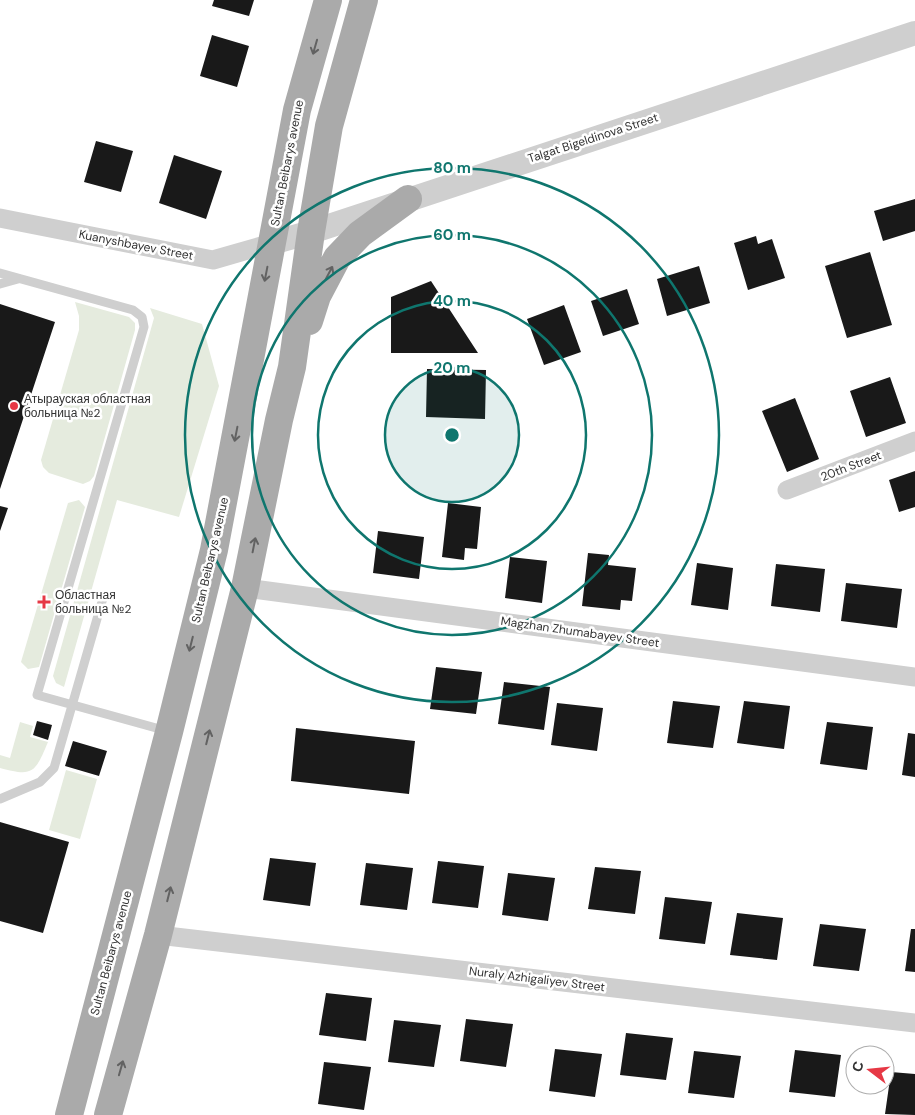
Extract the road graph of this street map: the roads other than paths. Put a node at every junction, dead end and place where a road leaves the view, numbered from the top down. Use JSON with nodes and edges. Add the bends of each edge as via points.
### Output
{"nodes":[{"id":1,"x":328,"y":0,"type":"edge"},
{"id":2,"x":364,"y":0,"type":"edge"},
{"id":3,"x":915,"y":33,"type":"edge"},
{"id":4,"x":408,"y":199,"type":"junction"},
{"id":5,"x":0,"y":218,"type":"edge"},
{"id":6,"x":311,"y":232,"type":"junction"},
{"id":7,"x":272,"y":243,"type":"junction"},
{"id":8,"x":0,"y":273,"type":"edge"},
{"id":9,"x":21,"y":279,"type":"junction"},
{"id":10,"x":0,"y":284,"type":"edge"},
{"id":11,"x":292,"y":367,"type":"junction"},
{"id":12,"x":915,"y":441,"type":"edge"},
{"id":13,"x":787,"y":490,"type":"dead end"},
{"id":14,"x":245,"y":588,"type":"junction"},
{"id":15,"x":103,"y":598,"type":"dead end"},
{"id":16,"x":915,"y":677,"type":"edge"},
{"id":17,"x":72,"y":705,"type":"junction"},
{"id":18,"x":169,"y":732,"type":"junction"},
{"id":19,"x":0,"y":798,"type":"edge"},
{"id":20,"x":158,"y":935,"type":"junction"},
{"id":21,"x":915,"y":1023,"type":"edge"},
{"id":22,"x":69,"y":1115,"type":"edge"},
{"id":23,"x":108,"y":1115,"type":"edge"}],
"edges":[{"from":1,"to":7,"type":"main road","name":"Sultan Beibarys avenue","one_way":true,"via":[[297,110]]},
{"from":2,"to":6,"type":"main road","via":[[329,126]]},
{"from":3,"to":4,"type":"street","name":"Talgat Bigeldinova Street"},
{"from":4,"to":6,"type":"street","name":"Talgat Bigeldinova Street"},
{"from":11,"to":4,"type":"main road","one_way":true,"via":[[318,296],[337,258],[360,234]]},
{"from":5,"to":7,"type":"street","name":"Kuanyshbayev Street","via":[[213,260]]},
{"from":6,"to":7,"type":"street","name":"Talgat Bigeldinova Street"},
{"from":6,"to":11,"type":"main road"},
{"from":7,"to":18,"type":"main road","name":"Sultan Beibarys avenue","one_way":true,"via":[[214,550]]},
{"from":8,"to":9,"type":"lane"},
{"from":9,"to":10,"type":"lane"},
{"from":9,"to":17,"type":"lane","via":[[133,310],[142,317],[144,327],[37,695]]},
{"from":14,"to":11,"type":"main road","one_way":true},
{"from":12,"to":13,"type":"street","name":"20th Street"},
{"from":14,"to":16,"type":"street","name":"Magzhan Zhumabayev Street"},
{"from":20,"to":14,"type":"main road","one_way":true},
{"from":15,"to":17,"type":"lane"},
{"from":17,"to":18,"type":"lane"},
{"from":17,"to":19,"type":"lane","via":[[54,768],[40,782]]},
{"from":18,"to":22,"type":"main road","name":"Sultan Beibarys avenue"},
{"from":20,"to":21,"type":"street","name":"Nuraly Azhigaliyev Street"},
{"from":23,"to":20,"type":"main road","one_way":true}]}
